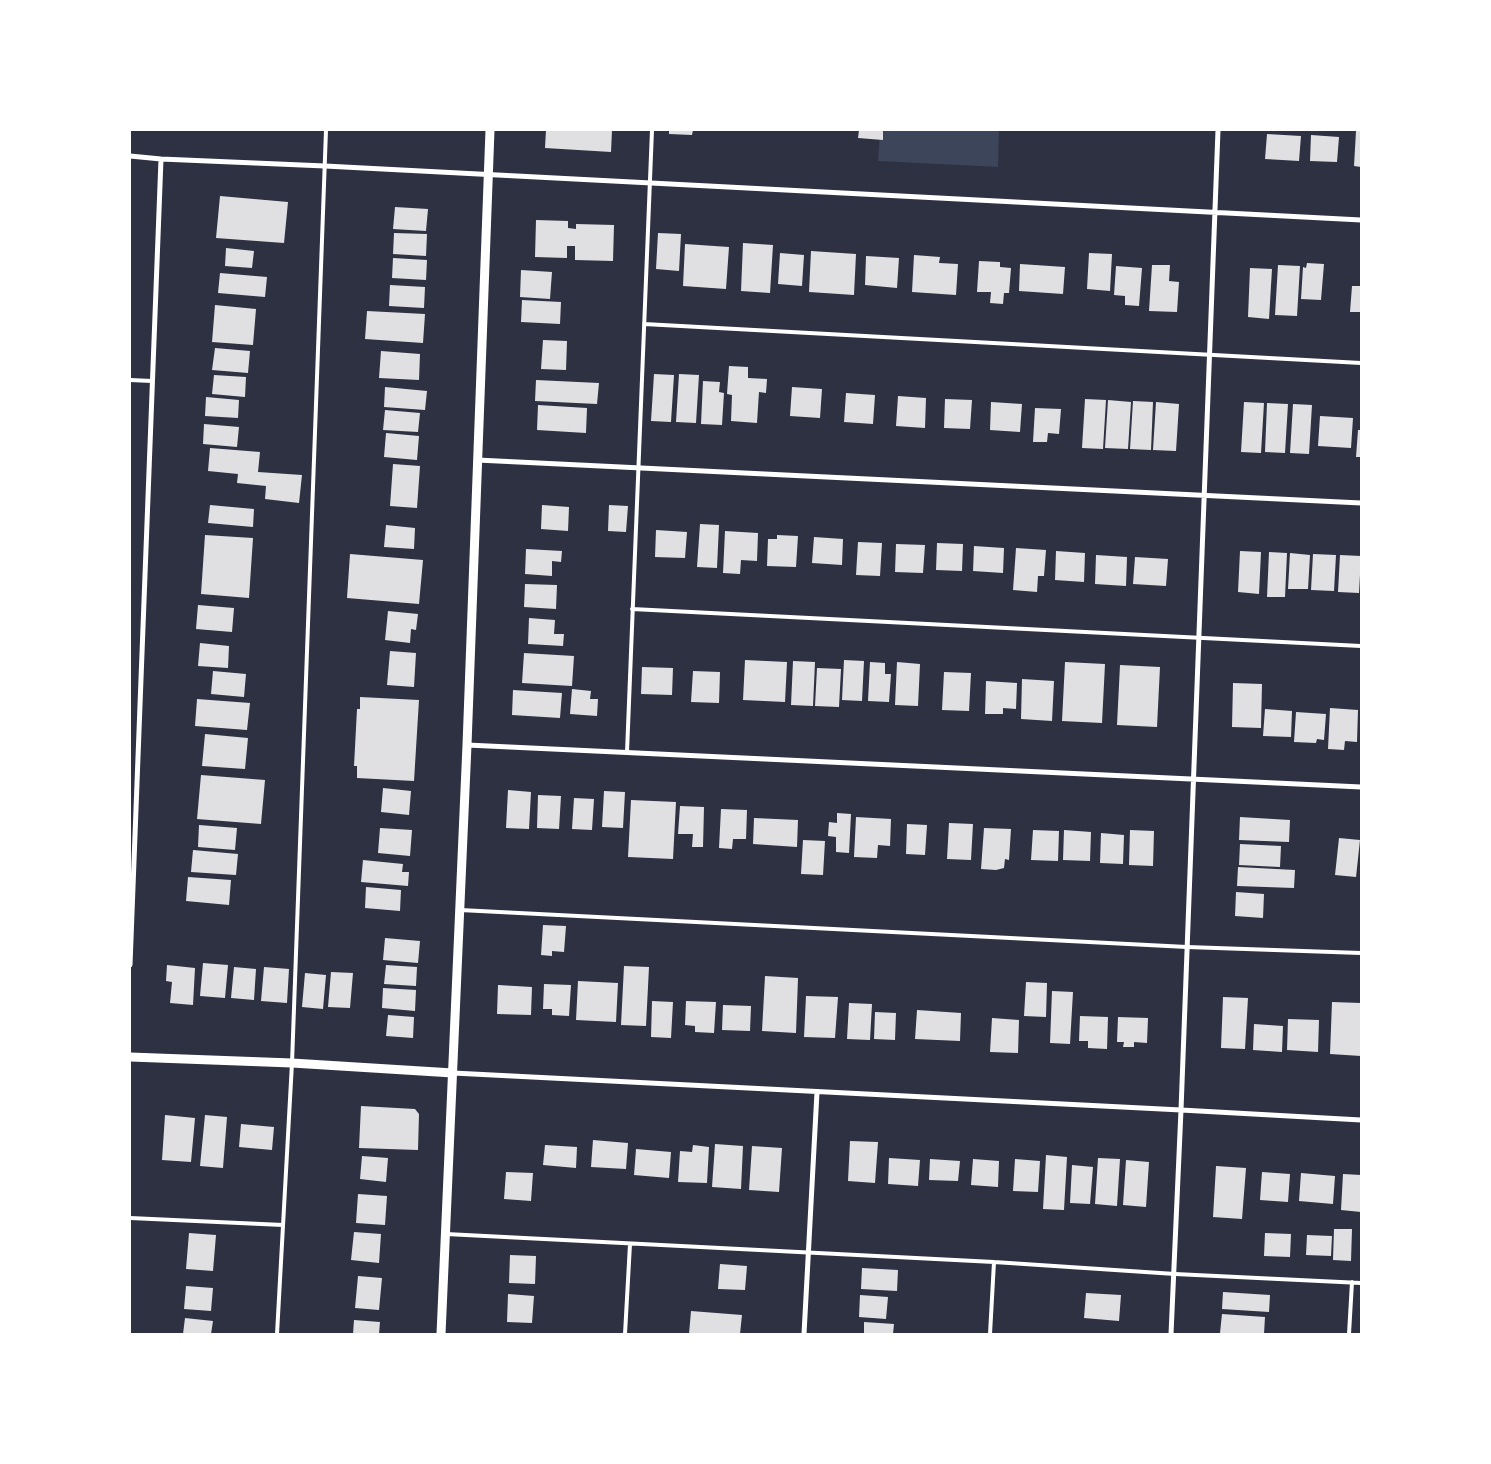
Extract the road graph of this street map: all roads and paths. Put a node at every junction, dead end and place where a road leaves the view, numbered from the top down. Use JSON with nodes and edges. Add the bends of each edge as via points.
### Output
{"nodes":[{"id":1,"x":326,"y":130,"type":"edge"},
{"id":2,"x":490,"y":130,"type":"edge"},
{"id":3,"x":652,"y":130,"type":"edge"},
{"id":4,"x":1218,"y":130,"type":"edge"},
{"id":5,"x":130,"y":156,"type":"edge"},
{"id":6,"x":161,"y":159,"type":"junction"},
{"id":7,"x":324,"y":166,"type":"junction"},
{"id":8,"x":488,"y":175,"type":"junction"},
{"id":9,"x":649,"y":183,"type":"junction"},
{"id":10,"x":1214,"y":213,"type":"junction"},
{"id":11,"x":1361,"y":220,"type":"edge"},
{"id":12,"x":644,"y":324,"type":"junction"},
{"id":13,"x":1209,"y":354,"type":"junction"},
{"id":14,"x":1361,"y":363,"type":"edge"},
{"id":15,"x":130,"y":380,"type":"edge"},
{"id":16,"x":152,"y":381,"type":"junction"},
{"id":17,"x":477,"y":460,"type":"junction"},
{"id":18,"x":638,"y":468,"type":"junction"},
{"id":19,"x":1204,"y":495,"type":"junction"},
{"id":20,"x":1361,"y":503,"type":"edge"},
{"id":21,"x":632,"y":609,"type":"junction"},
{"id":22,"x":1199,"y":637,"type":"junction"},
{"id":23,"x":1361,"y":646,"type":"edge"},
{"id":24,"x":467,"y":745,"type":"junction"},
{"id":25,"x":627,"y":752,"type":"junction"},
{"id":26,"x":1193,"y":779,"type":"junction"},
{"id":27,"x":1361,"y":788,"type":"edge"},
{"id":28,"x":460,"y":910,"type":"junction"},
{"id":29,"x":1187,"y":947,"type":"junction"},
{"id":30,"x":1361,"y":953,"type":"edge"},
{"id":31,"x":130,"y":965,"type":"edge"},
{"id":32,"x":130,"y":1057,"type":"edge"},
{"id":33,"x":292,"y":1063,"type":"junction"},
{"id":34,"x":453,"y":1073,"type":"junction"},
{"id":35,"x":817,"y":1092,"type":"junction"},
{"id":36,"x":1181,"y":1110,"type":"junction"},
{"id":37,"x":1361,"y":1120,"type":"edge"},
{"id":38,"x":130,"y":1218,"type":"edge"},
{"id":39,"x":283,"y":1225,"type":"junction"},
{"id":40,"x":446,"y":1234,"type":"junction"},
{"id":41,"x":630,"y":1244,"type":"junction"},
{"id":42,"x":809,"y":1253,"type":"junction"},
{"id":43,"x":994,"y":1262,"type":"junction"},
{"id":44,"x":1175,"y":1274,"type":"junction"},
{"id":45,"x":1352,"y":1282,"type":"junction"},
{"id":46,"x":1361,"y":1283,"type":"edge"},
{"id":47,"x":277,"y":1334,"type":"edge"},
{"id":48,"x":441,"y":1334,"type":"edge"},
{"id":49,"x":625,"y":1334,"type":"edge"},
{"id":50,"x":804,"y":1334,"type":"edge"},
{"id":51,"x":990,"y":1334,"type":"edge"},
{"id":52,"x":1171,"y":1334,"type":"edge"},
{"id":53,"x":1349,"y":1334,"type":"edge"}],
"edges":[{"from":1,"to":7,"type":"lane"},
{"from":2,"to":8,"type":"street"},
{"from":3,"to":9,"type":"lane"},
{"from":4,"to":10,"type":"street"},
{"from":5,"to":6,"type":"street"},
{"from":6,"to":7,"type":"street"},
{"from":6,"to":16,"type":"street"},
{"from":7,"to":8,"type":"street"},
{"from":7,"to":33,"type":"lane"},
{"from":8,"to":9,"type":"street"},
{"from":8,"to":17,"type":"street"},
{"from":9,"to":10,"type":"street"},
{"from":9,"to":12,"type":"lane"},
{"from":10,"to":11,"type":"street"},
{"from":10,"to":13,"type":"street"},
{"from":12,"to":13,"type":"lane"},
{"from":12,"to":18,"type":"lane"},
{"from":13,"to":14,"type":"lane"},
{"from":13,"to":19,"type":"street"},
{"from":15,"to":16,"type":"lane"},
{"from":16,"to":31,"type":"street"},
{"from":17,"to":18,"type":"street"},
{"from":17,"to":24,"type":"street"},
{"from":18,"to":19,"type":"street"},
{"from":18,"to":21,"type":"lane"},
{"from":19,"to":20,"type":"street"},
{"from":19,"to":22,"type":"street"},
{"from":21,"to":22,"type":"lane"},
{"from":21,"to":25,"type":"lane"},
{"from":22,"to":23,"type":"lane"},
{"from":22,"to":26,"type":"street"},
{"from":24,"to":25,"type":"street"},
{"from":24,"to":28,"type":"street"},
{"from":25,"to":26,"type":"street"},
{"from":26,"to":27,"type":"street"},
{"from":26,"to":29,"type":"street"},
{"from":28,"to":29,"type":"lane"},
{"from":28,"to":34,"type":"street"},
{"from":29,"to":30,"type":"lane"},
{"from":29,"to":36,"type":"street"},
{"from":32,"to":33,"type":"street"},
{"from":33,"to":34,"type":"street"},
{"from":33,"to":39,"type":"lane"},
{"from":34,"to":35,"type":"street"},
{"from":34,"to":40,"type":"street"},
{"from":35,"to":36,"type":"street"},
{"from":35,"to":42,"type":"street"},
{"from":36,"to":37,"type":"street"},
{"from":36,"to":44,"type":"street"},
{"from":38,"to":39,"type":"lane"},
{"from":39,"to":47,"type":"lane"},
{"from":40,"to":41,"type":"lane"},
{"from":40,"to":48,"type":"street"},
{"from":41,"to":42,"type":"lane"},
{"from":41,"to":49,"type":"lane"},
{"from":42,"to":43,"type":"lane"},
{"from":42,"to":50,"type":"street"},
{"from":43,"to":44,"type":"lane"},
{"from":43,"to":51,"type":"lane"},
{"from":44,"to":45,"type":"lane"},
{"from":44,"to":52,"type":"street"},
{"from":45,"to":46,"type":"lane"},
{"from":45,"to":53,"type":"lane"}]}
